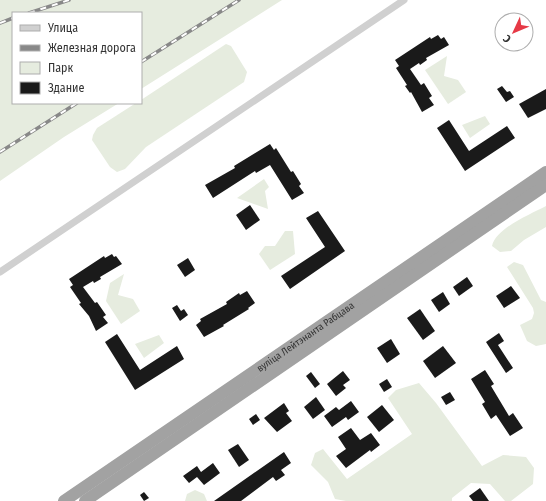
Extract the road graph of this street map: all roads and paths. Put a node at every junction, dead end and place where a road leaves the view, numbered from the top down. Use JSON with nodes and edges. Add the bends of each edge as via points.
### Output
{"nodes":[{"id":1,"x":404,"y":0,"type":"edge"},
{"id":2,"x":546,"y":172,"type":"edge"},
{"id":3,"x":546,"y":185,"type":"edge"},
{"id":4,"x":489,"y":216,"type":"junction"},
{"id":5,"x":0,"y":272,"type":"edge"},
{"id":6,"x":64,"y":501,"type":"edge"},
{"id":7,"x":85,"y":501,"type":"edge"}],
"edges":[{"from":1,"to":5,"type":"street"},
{"from":2,"to":4,"type":"highway","name":"вуліца Лейтэнанта Рабцава"},
{"from":3,"to":4,"type":"highway","name":"вуліца Лейтэнанта Рабцава"},
{"from":4,"to":6,"type":"highway","name":"вуліца Лейтэнанта Рабцава"},
{"from":4,"to":7,"type":"highway","name":"вуліца Лейтэнанта Рабцава"}]}
